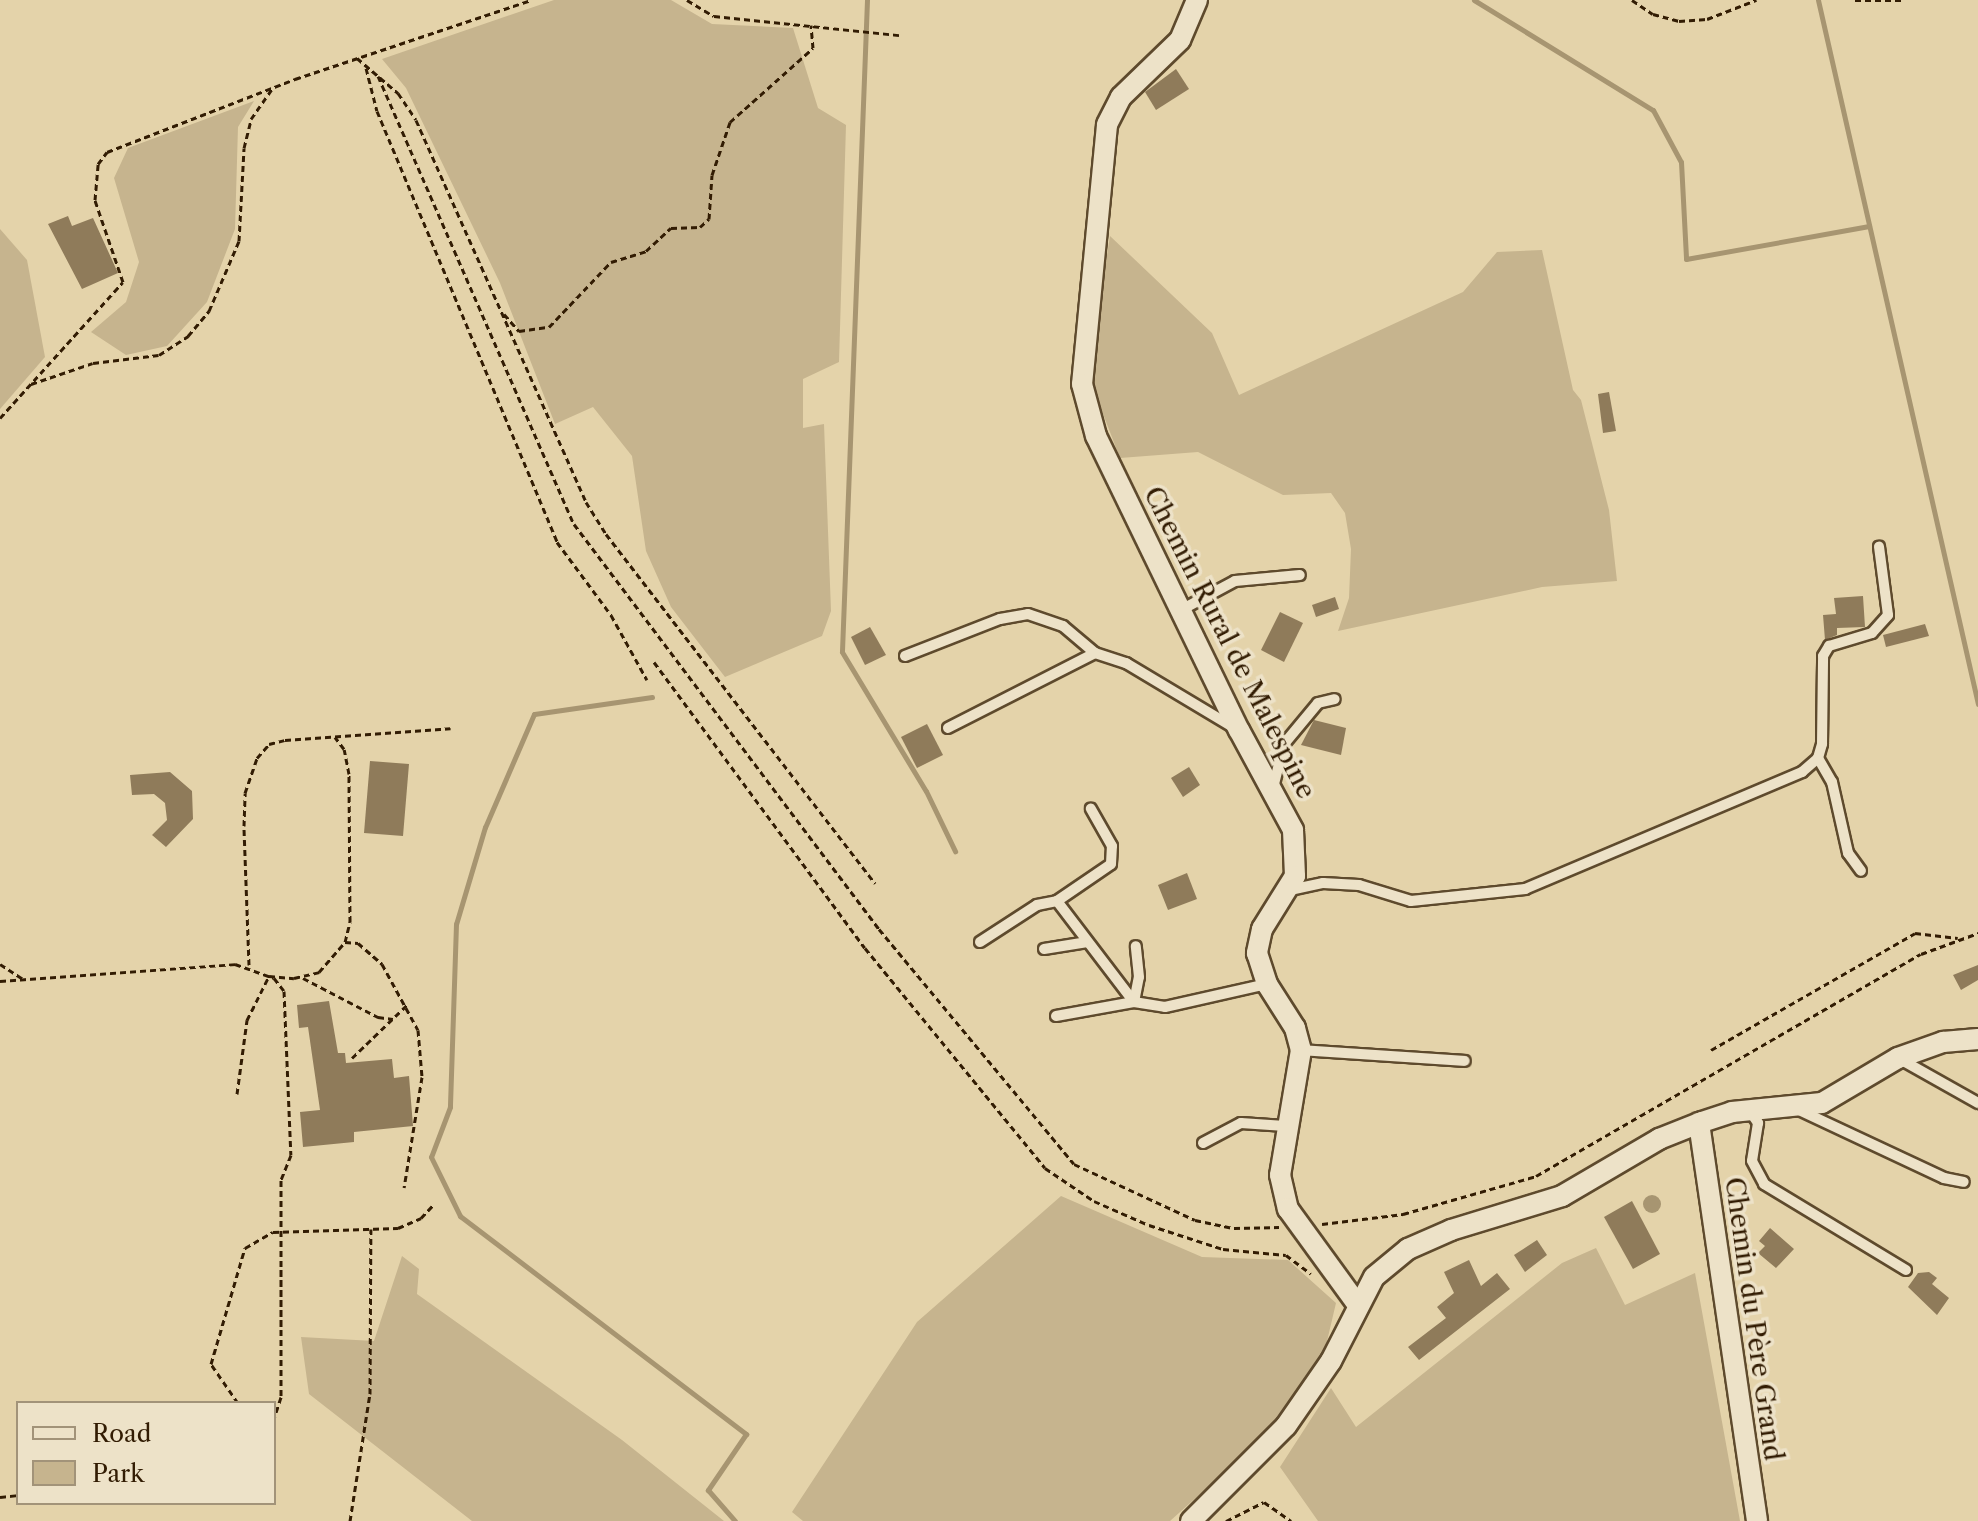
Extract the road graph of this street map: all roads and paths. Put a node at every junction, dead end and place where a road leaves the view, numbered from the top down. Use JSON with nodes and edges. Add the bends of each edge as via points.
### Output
{"nodes":[{"id":1,"x":531,"y":0,"type":"edge"},
{"id":2,"x":687,"y":0,"type":"edge"},
{"id":3,"x":1197,"y":0,"type":"edge"},
{"id":4,"x":1632,"y":0,"type":"edge"},
{"id":5,"x":1756,"y":0,"type":"edge"},
{"id":6,"x":1855,"y":0,"type":"edge"},
{"id":7,"x":1901,"y":0,"type":"edge"},
{"id":8,"x":811,"y":25,"type":"junction"},
{"id":9,"x":899,"y":35,"type":"dead end"},
{"id":10,"x":357,"y":58,"type":"junction"},
{"id":11,"x":365,"y":66,"type":"junction"},
{"id":12,"x":378,"y":76,"type":"junction"},
{"id":13,"x":273,"y":87,"type":"junction"},
{"id":14,"x":501,"y":310,"type":"junction"},
{"id":15,"x":28,"y":385,"type":"junction"},
{"id":16,"x":0,"y":418,"type":"edge"},
{"id":17,"x":1879,"y":547,"type":"dead end"},
{"id":18,"x":1300,"y":575,"type":"dead end"},
{"id":19,"x":1181,"y":610,"type":"junction"},
{"id":20,"x":1095,"y":653,"type":"junction"},
{"id":21,"x":905,"y":656,"type":"dead end"},
{"id":22,"x":654,"y":662,"type":"dead end"},
{"id":23,"x":647,"y":680,"type":"dead end"},
{"id":24,"x":1335,"y":699,"type":"dead end"},
{"id":25,"x":451,"y":728,"type":"dead end"},
{"id":26,"x":948,"y":728,"type":"dead end"},
{"id":27,"x":1239,"y":730,"type":"junction"},
{"id":28,"x":335,"y":737,"type":"junction"},
{"id":29,"x":1818,"y":758,"type":"junction"},
{"id":30,"x":1272,"y":790,"type":"junction"},
{"id":31,"x":1091,"y":809,"type":"dead end"},
{"id":32,"x":1861,"y":871,"type":"dead end"},
{"id":33,"x":875,"y":883,"type":"dead end"},
{"id":34,"x":1290,"y":890,"type":"junction"},
{"id":35,"x":1057,"y":901,"type":"junction"},
{"id":36,"x":1978,"y":933,"type":"edge"},
{"id":37,"x":1958,"y":938,"type":"junction"},
{"id":38,"x":345,"y":942,"type":"junction"},
{"id":39,"x":980,"y":942,"type":"dead end"},
{"id":40,"x":1087,"y":942,"type":"junction"},
{"id":41,"x":1136,"y":946,"type":"dead end"},
{"id":42,"x":1044,"y":949,"type":"dead end"},
{"id":43,"x":0,"y":964,"type":"edge"},
{"id":44,"x":249,"y":965,"type":"junction"},
{"id":45,"x":269,"y":976,"type":"junction"},
{"id":46,"x":303,"y":978,"type":"junction"},
{"id":47,"x":23,"y":979,"type":"junction"},
{"id":48,"x":0,"y":981,"type":"edge"},
{"id":49,"x":1267,"y":984,"type":"junction"},
{"id":50,"x":1134,"y":1002,"type":"junction"},
{"id":51,"x":408,"y":1004,"type":"junction"},
{"id":52,"x":1056,"y":1016,"type":"dead end"},
{"id":53,"x":393,"y":1019,"type":"junction"},
{"id":54,"x":1978,"y":1039,"type":"edge"},
{"id":55,"x":1301,"y":1050,"type":"junction"},
{"id":56,"x":1711,"y":1050,"type":"dead end"},
{"id":57,"x":352,"y":1058,"type":"dead end"},
{"id":58,"x":1898,"y":1058,"type":"junction"},
{"id":59,"x":1465,"y":1061,"type":"dead end"},
{"id":60,"x":237,"y":1094,"type":"dead end"},
{"id":61,"x":1978,"y":1103,"type":"edge"},
{"id":62,"x":1797,"y":1109,"type":"junction"},
{"id":63,"x":1749,"y":1110,"type":"junction"},
{"id":64,"x":1699,"y":1123,"type":"junction"},
{"id":65,"x":1285,"y":1126,"type":"junction"},
{"id":66,"x":1203,"y":1143,"type":"dead end"},
{"id":67,"x":1964,"y":1182,"type":"dead end"},
{"id":68,"x":404,"y":1188,"type":"dead end"},
{"id":69,"x":434,"y":1204,"type":"dead end"},
{"id":70,"x":1300,"y":1225,"type":"junction"},
{"id":71,"x":371,"y":1229,"type":"junction"},
{"id":72,"x":280,"y":1232,"type":"junction"},
{"id":73,"x":1906,"y":1270,"type":"dead end"},
{"id":74,"x":1316,"y":1277,"type":"dead end"},
{"id":75,"x":1357,"y":1304,"type":"junction"},
{"id":76,"x":236,"y":1401,"type":"edge"},
{"id":77,"x":276,"y":1412,"type":"edge"},
{"id":78,"x":350,"y":1521,"type":"edge"},
{"id":79,"x":1191,"y":1521,"type":"edge"},
{"id":80,"x":1226,"y":1521,"type":"edge"},
{"id":81,"x":1291,"y":1521,"type":"edge"},
{"id":82,"x":1757,"y":1521,"type":"edge"}],
"edges":[{"from":1,"to":10,"type":"path"},
{"from":2,"to":8,"type":"path","via":[[714,16]]},
{"from":3,"to":19,"type":"street","name":"Chemin Rural de Malespine","via":[[1180,40],[1121,97],[1107,125],[1081,362],[1087,412],[1096,436]]},
{"from":4,"to":5,"type":"path","via":[[1653,14],[1679,21],[1707,19]]},
{"from":6,"to":7,"type":"path"},
{"from":8,"to":9,"type":"path"},
{"from":8,"to":14,"type":"path","via":[[813,48],[730,122],[712,175],[709,219],[700,227],[671,228],[646,251],[611,262],[549,327],[519,331]]},
{"from":10,"to":11,"type":"path"},
{"from":10,"to":13,"type":"path"},
{"from":11,"to":12,"type":"path"},
{"from":11,"to":23,"type":"path","via":[[377,111],[557,542],[611,615]]},
{"from":12,"to":14,"type":"path","via":[[398,93],[416,120]]},
{"from":12,"to":70,"type":"path","via":[[574,524],[889,942],[1074,1164],[1195,1220],[1234,1228]]},
{"from":13,"to":15,"type":"path","via":[[251,119],[239,241],[209,311],[188,336],[159,355],[93,363]]},
{"from":13,"to":15,"type":"path","via":[[107,152],[98,164],[95,200],[123,282]]},
{"from":14,"to":33,"type":"path","via":[[586,502],[606,534]]},
{"from":15,"to":16,"type":"path"},
{"from":17,"to":29,"type":"lane","via":[[1888,615],[1872,633],[1829,646],[1823,656]]},
{"from":18,"to":19,"type":"lane","via":[[1235,581]]},
{"from":19,"to":27,"type":"street","name":"Chemin Rural de Malespine"},
{"from":20,"to":21,"type":"lane","via":[[1063,626],[1028,614],[1000,619]]},
{"from":20,"to":26,"type":"lane"},
{"from":20,"to":27,"type":"lane","via":[[1126,663]]},
{"from":22,"to":74,"type":"path","via":[[865,948],[1045,1168],[1094,1201],[1149,1225],[1211,1247],[1286,1255]]},
{"from":24,"to":30,"type":"lane","via":[[1318,703],[1284,744]]},
{"from":25,"to":28,"type":"path"},
{"from":27,"to":30,"type":"street","name":"Chemin Rural de Malespine"},
{"from":28,"to":38,"type":"path","via":[[344,749],[349,774],[350,922]]},
{"from":28,"to":44,"type":"path","via":[[269,744],[257,758],[244,804]]},
{"from":29,"to":32,"type":"lane","via":[[1832,782],[1848,853]]},
{"from":29,"to":34,"type":"lane","via":[[1802,772],[1713,814],[1525,889],[1411,901],[1359,885],[1323,883]]},
{"from":30,"to":34,"type":"street","name":"Chemin Rural de Malespine","via":[[1297,847]]},
{"from":31,"to":35,"type":"lane","via":[[1112,846],[1111,864]]},
{"from":34,"to":49,"type":"street","name":"Chemin Rural de Malespine","via":[[1260,937],[1257,953]]},
{"from":35,"to":39,"type":"lane","via":[[1037,905]]},
{"from":35,"to":40,"type":"lane"},
{"from":36,"to":37,"type":"path"},
{"from":37,"to":56,"type":"path","via":[[1915,933]]},
{"from":37,"to":70,"type":"path","via":[[1921,954],[1536,1176],[1403,1214]]},
{"from":38,"to":46,"type":"path","via":[[319,972]]},
{"from":38,"to":51,"type":"path","via":[[358,943],[382,964]]},
{"from":40,"to":42,"type":"lane"},
{"from":40,"to":50,"type":"lane"},
{"from":41,"to":50,"type":"lane","via":[[1139,977]]},
{"from":43,"to":47,"type":"path"},
{"from":44,"to":45,"type":"path"},
{"from":44,"to":47,"type":"path"},
{"from":45,"to":46,"type":"path"},
{"from":45,"to":60,"type":"path","via":[[247,1020]]},
{"from":45,"to":72,"type":"path","via":[[284,991],[291,1155],[281,1180]]},
{"from":46,"to":53,"type":"path","via":[[378,1017]]},
{"from":47,"to":48,"type":"path"},
{"from":49,"to":50,"type":"lane","via":[[1165,1007]]},
{"from":49,"to":55,"type":"street","name":"Chemin Rural de Malespine","via":[[1295,1028]]},
{"from":50,"to":52,"type":"lane"},
{"from":51,"to":53,"type":"path"},
{"from":51,"to":68,"type":"path","via":[[422,1048],[417,1122]]},
{"from":53,"to":57,"type":"path"},
{"from":54,"to":58,"type":"street","via":[[1943,1042]]},
{"from":55,"to":59,"type":"lane"},
{"from":55,"to":65,"type":"street"},
{"from":58,"to":61,"type":"lane"},
{"from":58,"to":62,"type":"street","via":[[1833,1099]]},
{"from":62,"to":63,"type":"street"},
{"from":62,"to":67,"type":"lane","via":[[1944,1178]]},
{"from":63,"to":64,"type":"street"},
{"from":63,"to":73,"type":"lane","via":[[1758,1123],[1752,1161],[1764,1184]]},
{"from":64,"to":75,"type":"street","via":[[1659,1139],[1562,1196],[1429,1238],[1389,1262]]},
{"from":64,"to":82,"type":"street","name":"Chemin du Père Grand"},
{"from":65,"to":66,"type":"lane","via":[[1256,1120],[1241,1123]]},
{"from":65,"to":70,"type":"street","via":[[1283,1196]]},
{"from":69,"to":71,"type":"path","via":[[408,1226]]},
{"from":70,"to":75,"type":"street"},
{"from":71,"to":72,"type":"path"},
{"from":71,"to":78,"type":"path","via":[[370,1394]]},
{"from":72,"to":76,"type":"path","via":[[245,1248],[212,1358],[216,1376]]},
{"from":72,"to":77,"type":"path","via":[[281,1397]]},
{"from":75,"to":79,"type":"street","via":[[1310,1397],[1265,1450]]},
{"from":80,"to":81,"type":"path","via":[[1264,1502]]}]}
